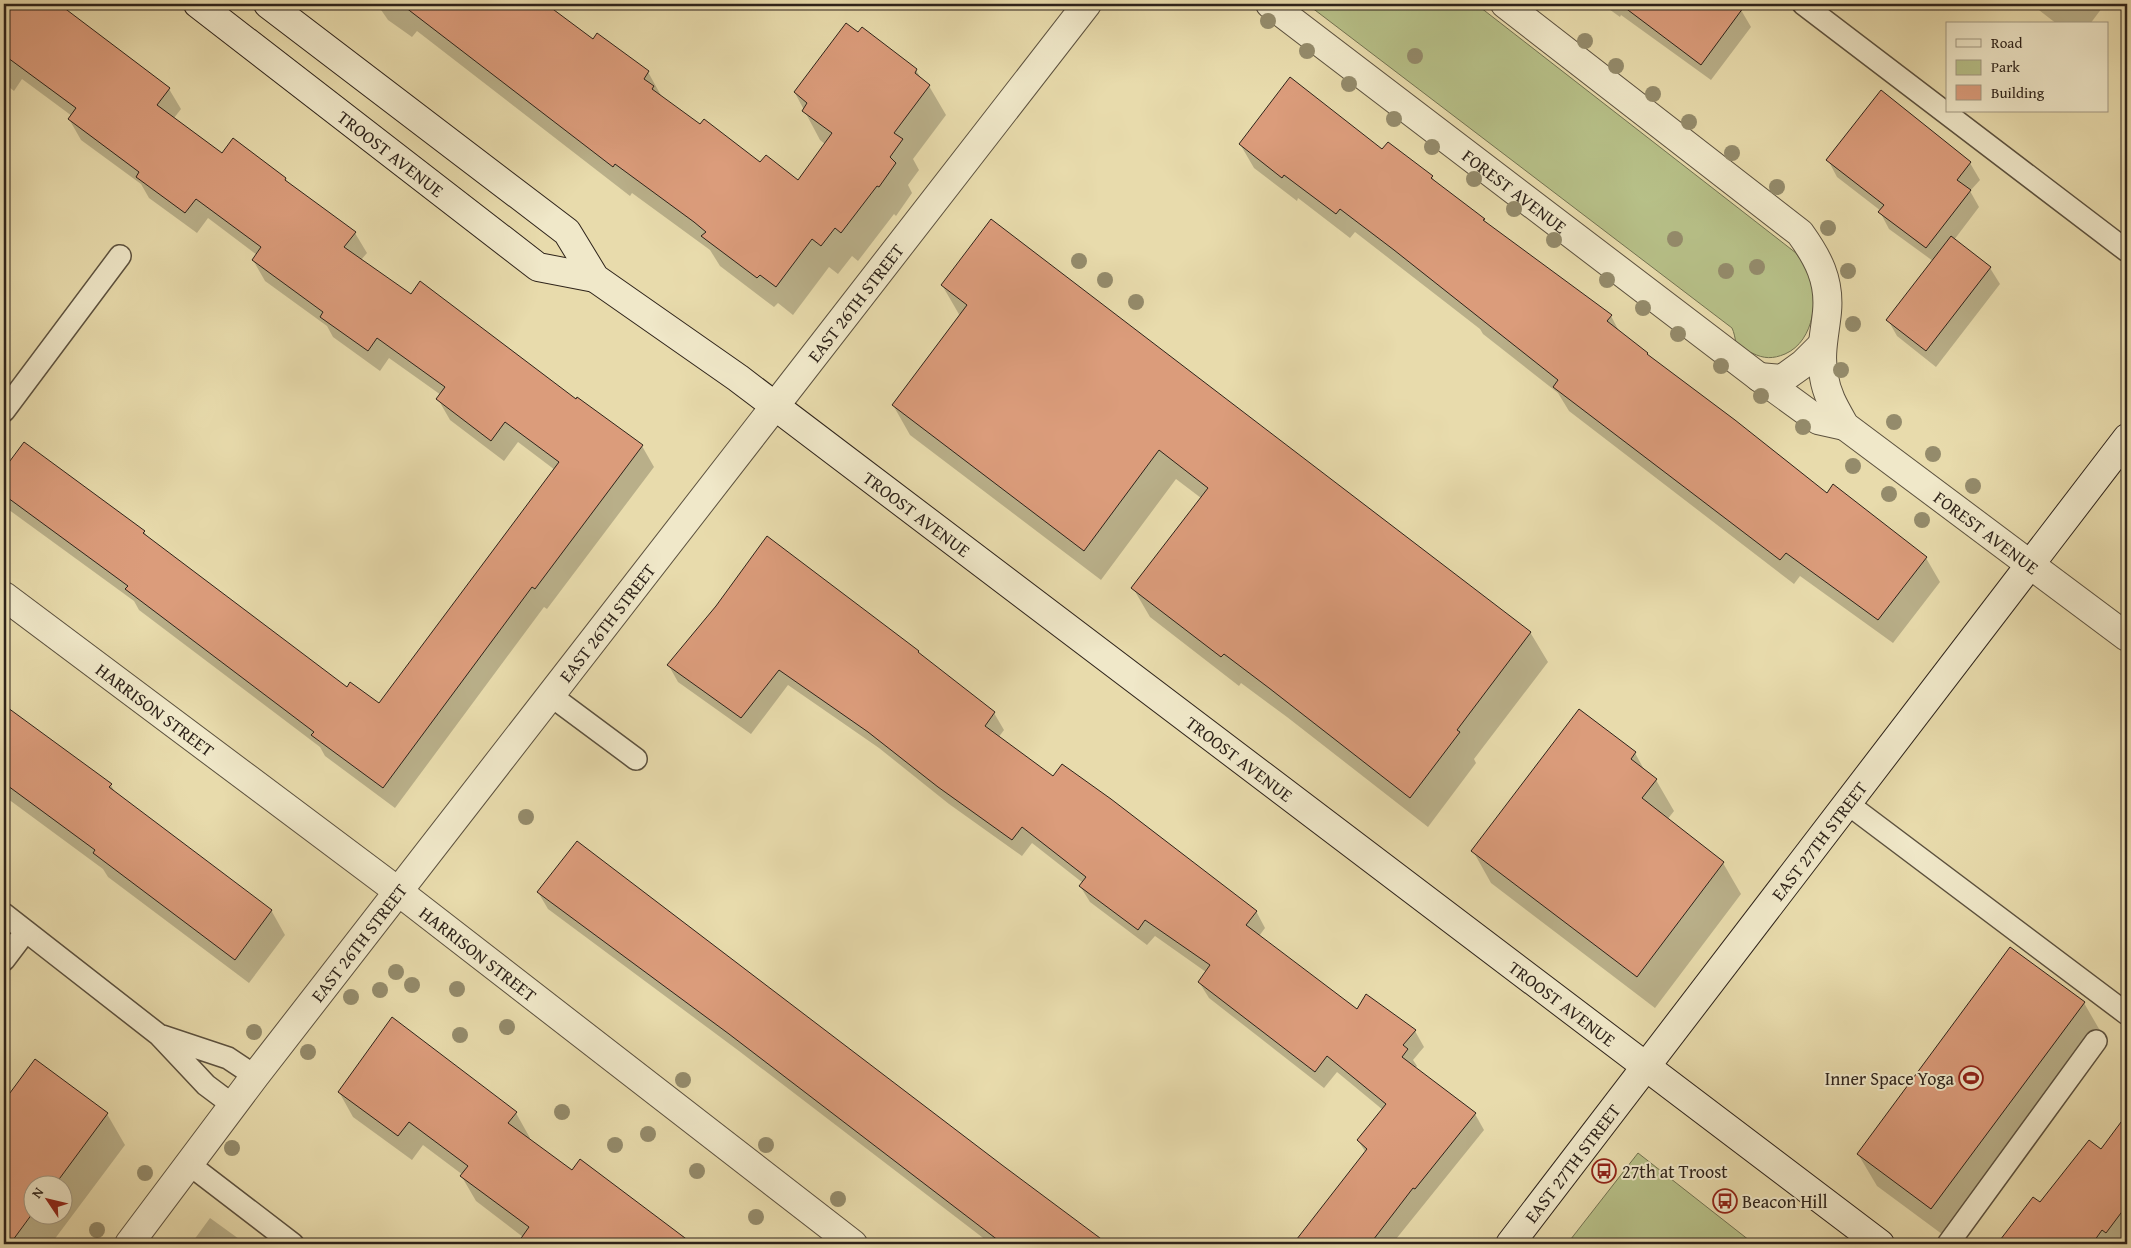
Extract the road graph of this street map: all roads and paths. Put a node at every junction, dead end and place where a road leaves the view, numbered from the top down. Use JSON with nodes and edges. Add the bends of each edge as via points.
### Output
{"nodes":[{"id":1,"x":198,"y":4,"type":"edge"},
{"id":2,"x":268,"y":4,"type":"edge"},
{"id":3,"x":1087,"y":4,"type":"edge"},
{"id":4,"x":1270,"y":4,"type":"edge"},
{"id":5,"x":1505,"y":4,"type":"edge"},
{"id":6,"x":1803,"y":4,"type":"edge"},
{"id":7,"x":2127,"y":251,"type":"edge"},
{"id":8,"x":120,"y":256,"type":"dead end"},
{"id":9,"x":595,"y":278,"type":"junction"},
{"id":10,"x":1822,"y":345,"type":"junction"},
{"id":11,"x":1759,"y":377,"type":"junction"},
{"id":12,"x":773,"y":406,"type":"junction"},
{"id":13,"x":4,"y":411,"type":"edge"},
{"id":14,"x":1845,"y":426,"type":"junction"},
{"id":15,"x":2127,"y":438,"type":"edge"},
{"id":16,"x":2030,"y":565,"type":"junction"},
{"id":17,"x":4,"y":596,"type":"edge"},
{"id":18,"x":2127,"y":637,"type":"edge"},
{"id":19,"x":550,"y":696,"type":"junction"},
{"id":20,"x":636,"y":759,"type":"dead end"},
{"id":21,"x":1848,"y":804,"type":"junction"},
{"id":22,"x":398,"y":892,"type":"junction"},
{"id":23,"x":4,"y":914,"type":"edge"},
{"id":24,"x":26,"y":931,"type":"junction"},
{"id":25,"x":4,"y":960,"type":"edge"},
{"id":26,"x":2127,"y":1014,"type":"edge"},
{"id":27,"x":159,"y":1035,"type":"junction"},
{"id":28,"x":2096,"y":1041,"type":"dead end"},
{"id":29,"x":1647,"y":1068,"type":"junction"},
{"id":30,"x":255,"y":1076,"type":"junction"},
{"id":31,"x":234,"y":1106,"type":"junction"},
{"id":32,"x":190,"y":1165,"type":"junction"},
{"id":33,"x":129,"y":1244,"type":"edge"},
{"id":34,"x":293,"y":1244,"type":"edge"},
{"id":35,"x":853,"y":1244,"type":"edge"},
{"id":36,"x":1510,"y":1244,"type":"edge"},
{"id":37,"x":1880,"y":1244,"type":"edge"},
{"id":38,"x":1948,"y":1244,"type":"edge"}],
"edges":[{"from":1,"to":9,"type":"street","name":"TROOST AVENUE","via":[[538,267]]},
{"from":2,"to":9,"type":"street","name":"TROOST AVENUE","via":[[567,232]]},
{"from":3,"to":12,"type":"street","name":"EAST 26TH STREET"},
{"from":4,"to":11,"type":"street","name":"FOREST AVENUE"},
{"from":5,"to":10,"type":"street","name":"FOREST AVENUE","via":[[1800,234],[1817,256],[1826,283],[1827,310]]},
{"from":6,"to":7,"type":"lane"},
{"from":8,"to":13,"type":"lane"},
{"from":9,"to":12,"type":"street","name":"TROOST AVENUE"},
{"from":10,"to":11,"type":"street","via":[[1782,379]]},
{"from":10,"to":14,"type":"street","name":"FOREST AVENUE","via":[[1823,376],[1830,400]]},
{"from":11,"to":14,"type":"street","name":"FOREST AVENUE","via":[[1818,420]]},
{"from":12,"to":19,"type":"street","name":"EAST 26TH STREET"},
{"from":12,"to":29,"type":"street","name":"TROOST AVENUE"},
{"from":14,"to":16,"type":"street","name":"FOREST AVENUE"},
{"from":15,"to":16,"type":"street","name":"EAST 27TH STREET"},
{"from":16,"to":18,"type":"street","name":"FOREST AVENUE"},
{"from":16,"to":21,"type":"street","name":"EAST 27TH STREET"},
{"from":17,"to":22,"type":"street","name":"HARRISON STREET"},
{"from":19,"to":20,"type":"lane"},
{"from":19,"to":22,"type":"street","name":"EAST 26TH STREET"},
{"from":21,"to":26,"type":"lane"},
{"from":21,"to":29,"type":"street","name":"EAST 27TH STREET"},
{"from":22,"to":30,"type":"street","name":"EAST 26TH STREET"},
{"from":22,"to":35,"type":"street","name":"HARRISON STREET"},
{"from":23,"to":24,"type":"lane"},
{"from":24,"to":25,"type":"lane"},
{"from":24,"to":27,"type":"lane"},
{"from":27,"to":30,"type":"lane","via":[[228,1058]]},
{"from":27,"to":31,"type":"lane","via":[[206,1085]]},
{"from":28,"to":38,"type":"lane"},
{"from":29,"to":36,"type":"street","name":"EAST 27TH STREET"},
{"from":29,"to":37,"type":"street","name":"TROOST AVENUE"},
{"from":30,"to":31,"type":"street","name":"EAST 26TH STREET"},
{"from":31,"to":32,"type":"street","name":"EAST 26TH STREET"},
{"from":32,"to":33,"type":"street","name":"EAST 26TH STREET"},
{"from":32,"to":34,"type":"lane"}]}
